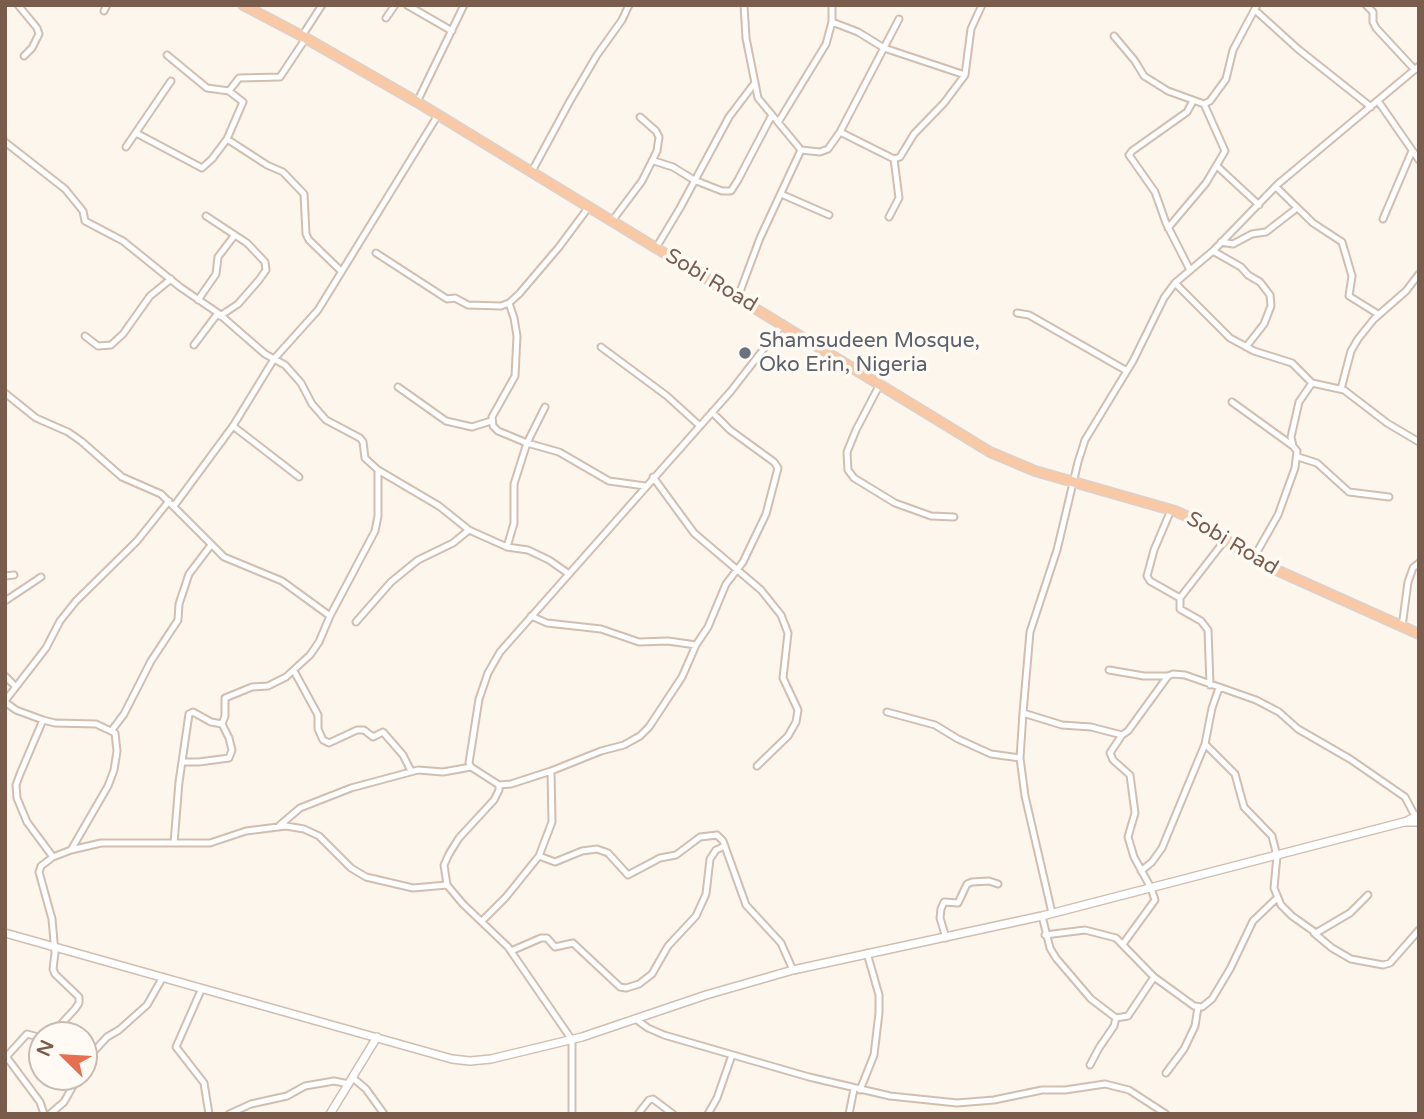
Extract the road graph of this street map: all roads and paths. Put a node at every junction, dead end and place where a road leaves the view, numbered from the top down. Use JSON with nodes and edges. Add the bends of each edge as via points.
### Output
{"nodes":[{"id":1,"x":18,"y":5,"type":"edge"},
{"id":2,"x":243,"y":5,"type":"edge"},
{"id":3,"x":322,"y":5,"type":"edge"},
{"id":4,"x":395,"y":5,"type":"edge"},
{"id":5,"x":407,"y":5,"type":"edge"},
{"id":6,"x":464,"y":5,"type":"edge"},
{"id":7,"x":629,"y":5,"type":"edge"},
{"id":8,"x":744,"y":5,"type":"edge"},
{"id":9,"x":982,"y":5,"type":"edge"},
{"id":10,"x":1366,"y":5,"type":"edge"},
{"id":11,"x":830,"y":7,"type":"edge"},
{"id":12,"x":1256,"y":7,"type":"edge"},
{"id":13,"x":386,"y":18,"type":"dead end"},
{"id":14,"x":899,"y":19,"type":"dead end"},
{"id":15,"x":832,"y":22,"type":"junction"},
{"id":16,"x":452,"y":31,"type":"junction"},
{"id":17,"x":1114,"y":36,"type":"dead end"},
{"id":18,"x":304,"y":37,"type":"junction"},
{"id":19,"x":884,"y":48,"type":"junction"},
{"id":20,"x":167,"y":55,"type":"dead end"},
{"id":21,"x":24,"y":56,"type":"dead end"},
{"id":22,"x":1417,"y":68,"type":"edge"},
{"id":23,"x":964,"y":75,"type":"junction"},
{"id":24,"x":172,"y":80,"type":"dead end"},
{"id":25,"x":754,"y":83,"type":"junction"},
{"id":26,"x":229,"y":91,"type":"junction"},
{"id":27,"x":1193,"y":101,"type":"junction"},
{"id":28,"x":1378,"y":101,"type":"junction"},
{"id":29,"x":417,"y":102,"type":"junction"},
{"id":30,"x":1204,"y":104,"type":"junction"},
{"id":31,"x":1371,"y":107,"type":"junction"},
{"id":32,"x":438,"y":115,"type":"junction"},
{"id":33,"x":772,"y":115,"type":"junction"},
{"id":34,"x":640,"y":117,"type":"dead end"},
{"id":35,"x":779,"y":121,"type":"junction"},
{"id":36,"x":840,"y":132,"type":"junction"},
{"id":37,"x":136,"y":133,"type":"junction"},
{"id":38,"x":227,"y":139,"type":"junction"},
{"id":39,"x":5,"y":142,"type":"edge"},
{"id":40,"x":126,"y":147,"type":"dead end"},
{"id":41,"x":801,"y":150,"type":"junction"},
{"id":42,"x":1412,"y":151,"type":"junction"},
{"id":43,"x":894,"y":159,"type":"junction"},
{"id":44,"x":1419,"y":160,"type":"edge"},
{"id":45,"x":654,"y":161,"type":"junction"},
{"id":46,"x":1218,"y":167,"type":"junction"},
{"id":47,"x":531,"y":173,"type":"junction"},
{"id":48,"x":694,"y":180,"type":"junction"},
{"id":49,"x":1276,"y":187,"type":"junction"},
{"id":50,"x":781,"y":194,"type":"junction"},
{"id":51,"x":1259,"y":205,"type":"junction"},
{"id":52,"x":588,"y":208,"type":"junction"},
{"id":53,"x":1297,"y":208,"type":"junction"},
{"id":54,"x":829,"y":215,"type":"dead end"},
{"id":55,"x":206,"y":216,"type":"dead end"},
{"id":56,"x":889,"y":217,"type":"dead end"},
{"id":57,"x":1383,"y":219,"type":"dead end"},
{"id":58,"x":612,"y":221,"type":"junction"},
{"id":59,"x":1168,"y":228,"type":"junction"},
{"id":60,"x":234,"y":236,"type":"junction"},
{"id":61,"x":1221,"y":242,"type":"junction"},
{"id":62,"x":656,"y":248,"type":"junction"},
{"id":63,"x":1213,"y":251,"type":"junction"},
{"id":64,"x":376,"y":253,"type":"dead end"},
{"id":65,"x":1189,"y":270,"type":"junction"},
{"id":66,"x":341,"y":271,"type":"junction"},
{"id":67,"x":1419,"y":274,"type":"edge"},
{"id":68,"x":171,"y":279,"type":"junction"},
{"id":69,"x":1175,"y":283,"type":"junction"},
{"id":70,"x":738,"y":297,"type":"junction"},
{"id":71,"x":198,"y":300,"type":"junction"},
{"id":72,"x":509,"y":303,"type":"junction"},
{"id":73,"x":1017,"y":313,"type":"dead end"},
{"id":74,"x":219,"y":314,"type":"junction"},
{"id":75,"x":1378,"y":314,"type":"junction"},
{"id":76,"x":783,"y":324,"type":"junction"},
{"id":77,"x":85,"y":336,"type":"dead end"},
{"id":78,"x":194,"y":345,"type":"dead end"},
{"id":79,"x":601,"y":347,"type":"dead end"},
{"id":80,"x":1246,"y":347,"type":"junction"},
{"id":81,"x":274,"y":359,"type":"junction"},
{"id":82,"x":1127,"y":371,"type":"junction"},
{"id":83,"x":1311,"y":383,"type":"junction"},
{"id":84,"x":880,"y":384,"type":"junction"},
{"id":85,"x":398,"y":387,"type":"dead end"},
{"id":86,"x":1341,"y":389,"type":"junction"},
{"id":87,"x":5,"y":393,"type":"edge"},
{"id":88,"x":1232,"y":402,"type":"dead end"},
{"id":89,"x":545,"y":407,"type":"dead end"},
{"id":90,"x":712,"y":412,"type":"junction"},
{"id":91,"x":491,"y":421,"type":"junction"},
{"id":92,"x":233,"y":426,"type":"junction"},
{"id":93,"x":700,"y":426,"type":"junction"},
{"id":94,"x":1419,"y":442,"type":"edge"},
{"id":95,"x":527,"y":443,"type":"junction"},
{"id":96,"x":1293,"y":446,"type":"junction"},
{"id":97,"x":1297,"y":457,"type":"junction"},
{"id":98,"x":378,"y":470,"type":"junction"},
{"id":99,"x":299,"y":477,"type":"dead end"},
{"id":100,"x":653,"y":477,"type":"junction"},
{"id":101,"x":1073,"y":482,"type":"junction"},
{"id":102,"x":645,"y":486,"type":"junction"},
{"id":103,"x":1389,"y":496,"type":"dead end"},
{"id":104,"x":169,"y":501,"type":"junction"},
{"id":105,"x":174,"y":506,"type":"junction"},
{"id":106,"x":1171,"y":509,"type":"junction"},
{"id":107,"x":954,"y":517,"type":"dead end"},
{"id":108,"x":469,"y":530,"type":"junction"},
{"id":109,"x":1225,"y":540,"type":"junction"},
{"id":110,"x":211,"y":545,"type":"junction"},
{"id":111,"x":507,"y":547,"type":"junction"},
{"id":112,"x":1253,"y":559,"type":"junction"},
{"id":113,"x":1419,"y":564,"type":"edge"},
{"id":114,"x":736,"y":570,"type":"junction"},
{"id":115,"x":569,"y":574,"type":"junction"},
{"id":116,"x":14,"y":575,"type":"dead end"},
{"id":117,"x":5,"y":576,"type":"edge"},
{"id":118,"x":41,"y":577,"type":"dead end"},
{"id":119,"x":1180,"y":598,"type":"junction"},
{"id":120,"x":5,"y":601,"type":"edge"},
{"id":121,"x":330,"y":616,"type":"junction"},
{"id":122,"x":531,"y":616,"type":"junction"},
{"id":123,"x":356,"y":622,"type":"dead end"},
{"id":124,"x":1402,"y":627,"type":"junction"},
{"id":125,"x":1419,"y":634,"type":"edge"},
{"id":126,"x":696,"y":645,"type":"junction"},
{"id":127,"x":1109,"y":670,"type":"dead end"},
{"id":128,"x":294,"y":671,"type":"junction"},
{"id":129,"x":5,"y":676,"type":"edge"},
{"id":130,"x":1168,"y":676,"type":"junction"},
{"id":131,"x":1210,"y":685,"type":"junction"},
{"id":132,"x":16,"y":687,"type":"junction"},
{"id":133,"x":1219,"y":688,"type":"junction"},
{"id":134,"x":5,"y":702,"type":"edge"},
{"id":135,"x":887,"y":712,"type":"dead end"},
{"id":136,"x":1023,"y":713,"type":"junction"},
{"id":137,"x":43,"y":720,"type":"junction"},
{"id":138,"x":222,"y":724,"type":"junction"},
{"id":139,"x":111,"y":730,"type":"junction"},
{"id":140,"x":1122,"y":735,"type":"junction"},
{"id":141,"x":1205,"y":744,"type":"junction"},
{"id":142,"x":1020,"y":758,"type":"junction"},
{"id":143,"x":182,"y":762,"type":"junction"},
{"id":144,"x":758,"y":766,"type":"dead end"},
{"id":145,"x":471,"y":767,"type":"junction"},
{"id":146,"x":411,"y":771,"type":"junction"},
{"id":147,"x":551,"y":771,"type":"junction"},
{"id":148,"x":499,"y":785,"type":"junction"},
{"id":149,"x":1417,"y":818,"type":"edge"},
{"id":150,"x":279,"y":825,"type":"junction"},
{"id":151,"x":174,"y":843,"type":"junction"},
{"id":152,"x":725,"y":846,"type":"junction"},
{"id":153,"x":71,"y":850,"type":"junction"},
{"id":154,"x":539,"y":856,"type":"junction"},
{"id":155,"x":1277,"y":856,"type":"junction"},
{"id":156,"x":53,"y":857,"type":"junction"},
{"id":157,"x":1141,"y":871,"type":"junction"},
{"id":158,"x":998,"y":884,"type":"dead end"},
{"id":159,"x":447,"y":885,"type":"junction"},
{"id":160,"x":1151,"y":888,"type":"junction"},
{"id":161,"x":1368,"y":895,"type":"dead end"},
{"id":162,"x":1277,"y":898,"type":"junction"},
{"id":163,"x":1052,"y":913,"type":"junction"},
{"id":164,"x":1042,"y":916,"type":"junction"},
{"id":165,"x":482,"y":921,"type":"junction"},
{"id":166,"x":1419,"y":930,"type":"edge"},
{"id":167,"x":5,"y":933,"type":"edge"},
{"id":168,"x":1314,"y":933,"type":"junction"},
{"id":169,"x":1045,"y":935,"type":"junction"},
{"id":170,"x":946,"y":938,"type":"junction"},
{"id":171,"x":1123,"y":944,"type":"junction"},
{"id":172,"x":53,"y":948,"type":"junction"},
{"id":173,"x":511,"y":951,"type":"junction"},
{"id":174,"x":867,"y":953,"type":"junction"},
{"id":175,"x":793,"y":970,"type":"junction"},
{"id":176,"x":163,"y":977,"type":"junction"},
{"id":177,"x":1154,"y":977,"type":"junction"},
{"id":178,"x":202,"y":988,"type":"junction"},
{"id":179,"x":1198,"y":1007,"type":"junction"},
{"id":180,"x":1116,"y":1018,"type":"junction"},
{"id":181,"x":637,"y":1020,"type":"junction"},
{"id":182,"x":63,"y":1021,"type":"edge"},
{"id":183,"x":28,"y":1034,"type":"edge"},
{"id":184,"x":377,"y":1037,"type":"junction"},
{"id":185,"x":572,"y":1040,"type":"junction"},
{"id":186,"x":98,"y":1047,"type":"edge"},
{"id":187,"x":732,"y":1055,"type":"junction"},
{"id":188,"x":6,"y":1056,"type":"edge"},
{"id":189,"x":1090,"y":1065,"type":"dead end"},
{"id":190,"x":1166,"y":1073,"type":"dead end"},
{"id":191,"x":351,"y":1081,"type":"junction"},
{"id":192,"x":857,"y":1089,"type":"junction"},
{"id":193,"x":70,"y":1091,"type":"edge"},
{"id":194,"x":1157,"y":1112,"type":"edge"},
{"id":195,"x":44,"y":1114,"type":"edge"},
{"id":196,"x":50,"y":1114,"type":"edge"},
{"id":197,"x":209,"y":1114,"type":"edge"},
{"id":198,"x":229,"y":1114,"type":"edge"},
{"id":199,"x":330,"y":1114,"type":"edge"},
{"id":200,"x":384,"y":1114,"type":"edge"},
{"id":201,"x":572,"y":1114,"type":"edge"},
{"id":202,"x":638,"y":1114,"type":"edge"},
{"id":203,"x":673,"y":1114,"type":"edge"},
{"id":204,"x":708,"y":1114,"type":"edge"},
{"id":205,"x":849,"y":1114,"type":"edge"},
{"id":206,"x":1166,"y":1114,"type":"edge"}],
"edges":[{"from":1,"to":21,"type":"street","via":[[39,34]]},
{"from":2,"to":18,"type":"highway","name":"Sobi Road"},
{"from":3,"to":18,"type":"street"},
{"from":4,"to":13,"type":"street"},
{"from":5,"to":16,"type":"street"},
{"from":6,"to":16,"type":"street"},
{"from":7,"to":47,"type":"street"},
{"from":8,"to":25,"type":"street"},
{"from":9,"to":23,"type":"street","via":[[971,29]]},
{"from":10,"to":22,"type":"street","via":[[1373,12],[1376,28]]},
{"from":11,"to":15,"type":"street"},
{"from":12,"to":30,"type":"street","via":[[1233,50],[1226,79]]},
{"from":12,"to":31,"type":"street","via":[[1298,49]]},
{"from":14,"to":19,"type":"street"},
{"from":15,"to":19,"type":"street"},
{"from":15,"to":35,"type":"street","via":[[826,44]]},
{"from":16,"to":29,"type":"street"},
{"from":17,"to":27,"type":"street","via":[[1144,76]]},
{"from":18,"to":26,"type":"street","via":[[280,77],[239,78]]},
{"from":18,"to":29,"type":"highway","name":"Sobi Road"},
{"from":19,"to":23,"type":"street"},
{"from":19,"to":36,"type":"street"},
{"from":20,"to":26,"type":"street","via":[[207,88]]},
{"from":22,"to":28,"type":"street"},
{"from":23,"to":43,"type":"street"},
{"from":24,"to":37,"type":"street"},
{"from":25,"to":33,"type":"street","via":[[758,98]]},
{"from":25,"to":48,"type":"street"},
{"from":26,"to":38,"type":"street","via":[[243,102]]},
{"from":27,"to":30,"type":"street"},
{"from":27,"to":59,"type":"street","via":[[1186,112],[1129,155],[1155,192]]},
{"from":28,"to":31,"type":"street"},
{"from":28,"to":42,"type":"street"},
{"from":29,"to":32,"type":"highway","name":"Sobi Road"},
{"from":30,"to":46,"type":"street","via":[[1224,146]]},
{"from":31,"to":49,"type":"street"},
{"from":32,"to":47,"type":"highway","name":"Sobi Road"},
{"from":32,"to":66,"type":"street"},
{"from":33,"to":35,"type":"street"},
{"from":33,"to":48,"type":"street","via":[[731,191]]},
{"from":34,"to":45,"type":"street","via":[[659,137]]},
{"from":35,"to":41,"type":"street"},
{"from":36,"to":41,"type":"street","via":[[828,149]]},
{"from":36,"to":43,"type":"street"},
{"from":37,"to":38,"type":"street","via":[[202,168]]},
{"from":37,"to":40,"type":"street"},
{"from":38,"to":66,"type":"street","via":[[283,172],[300,188],[306,200],[309,240]]},
{"from":39,"to":68,"type":"street","via":[[65,188],[85,221],[123,241]]},
{"from":41,"to":50,"type":"street"},
{"from":42,"to":44,"type":"street"},
{"from":42,"to":57,"type":"street"},
{"from":43,"to":56,"type":"street","via":[[899,198]]},
{"from":45,"to":48,"type":"street"},
{"from":45,"to":58,"type":"street"},
{"from":46,"to":51,"type":"street"},
{"from":46,"to":59,"type":"street"},
{"from":47,"to":52,"type":"highway","name":"Sobi Road"},
{"from":48,"to":62,"type":"street"},
{"from":49,"to":51,"type":"street"},
{"from":49,"to":53,"type":"street"},
{"from":50,"to":54,"type":"street"},
{"from":50,"to":70,"type":"street"},
{"from":51,"to":61,"type":"street"},
{"from":52,"to":58,"type":"highway","name":"Sobi Road"},
{"from":52,"to":72,"type":"street"},
{"from":53,"to":61,"type":"street","via":[[1266,232],[1233,244]]},
{"from":53,"to":75,"type":"street","via":[[1342,242],[1352,276],[1349,296]]},
{"from":55,"to":60,"type":"street"},
{"from":58,"to":62,"type":"highway","name":"Sobi Road"},
{"from":59,"to":65,"type":"street"},
{"from":60,"to":71,"type":"street","via":[[218,257],[216,274]]},
{"from":60,"to":74,"type":"street","via":[[259,254],[265,270],[238,304]]},
{"from":61,"to":63,"type":"street"},
{"from":62,"to":70,"type":"highway","name":"Sobi Road"},
{"from":63,"to":65,"type":"street"},
{"from":63,"to":80,"type":"street","via":[[1241,267],[1270,295],[1272,306],[1264,324]]},
{"from":64,"to":72,"type":"street","via":[[447,299],[482,306]]},
{"from":65,"to":69,"type":"street"},
{"from":66,"to":81,"type":"street","via":[[318,310]]},
{"from":67,"to":75,"type":"street"},
{"from":68,"to":71,"type":"street"},
{"from":68,"to":77,"type":"street","via":[[150,296],[111,345],[98,346]]},
{"from":69,"to":80,"type":"street","via":[[1230,338]]},
{"from":69,"to":82,"type":"street"},
{"from":70,"to":76,"type":"highway","name":"Sobi Road"},
{"from":71,"to":74,"type":"street"},
{"from":72,"to":91,"type":"street","via":[[517,336],[515,376]]},
{"from":73,"to":82,"type":"street","via":[[1029,315]]},
{"from":74,"to":78,"type":"street"},
{"from":74,"to":81,"type":"street"},
{"from":75,"to":86,"type":"street","via":[[1351,351]]},
{"from":76,"to":84,"type":"highway","name":"Sobi Road"},
{"from":76,"to":90,"type":"street"},
{"from":79,"to":93,"type":"street"},
{"from":80,"to":83,"type":"street","via":[[1292,363]]},
{"from":81,"to":92,"type":"street"},
{"from":81,"to":98,"type":"street","via":[[293,373],[326,420],[363,442],[365,458]]},
{"from":82,"to":101,"type":"street","via":[[1088,433]]},
{"from":83,"to":86,"type":"street"},
{"from":83,"to":96,"type":"street","via":[[1299,402]]},
{"from":84,"to":101,"type":"highway","name":"Sobi Road","via":[[1005,460]]},
{"from":84,"to":107,"type":"street","via":[[851,441],[848,470],[895,503],[931,516]]},
{"from":85,"to":91,"type":"street","via":[[446,421],[472,427]]},
{"from":86,"to":94,"type":"street"},
{"from":87,"to":104,"type":"street","via":[[36,418],[81,441],[122,477]]},
{"from":88,"to":96,"type":"street"},
{"from":89,"to":95,"type":"street"},
{"from":90,"to":93,"type":"street"},
{"from":90,"to":114,"type":"street","via":[[778,468],[766,514]]},
{"from":91,"to":95,"type":"street","via":[[498,431]]},
{"from":92,"to":99,"type":"street"},
{"from":92,"to":105,"type":"street"},
{"from":93,"to":100,"type":"street"},
{"from":95,"to":102,"type":"street","via":[[559,452],[609,481]]},
{"from":95,"to":111,"type":"street","via":[[514,484],[514,523]]},
{"from":96,"to":97,"type":"street"},
{"from":97,"to":103,"type":"street","via":[[1317,463],[1349,492]]},
{"from":97,"to":112,"type":"street","via":[[1278,515]]},
{"from":98,"to":108,"type":"street","via":[[439,506]]},
{"from":98,"to":121,"type":"street","via":[[375,531]]},
{"from":100,"to":102,"type":"street"},
{"from":100,"to":114,"type":"street","via":[[694,533]]},
{"from":101,"to":106,"type":"highway","name":"Sobi Road"},
{"from":101,"to":136,"type":"street","via":[[1030,632]]},
{"from":102,"to":115,"type":"street"},
{"from":104,"to":105,"type":"street"},
{"from":104,"to":132,"type":"street","via":[[137,541],[76,601]]},
{"from":105,"to":110,"type":"street"},
{"from":106,"to":109,"type":"highway","name":"Sobi Road"},
{"from":106,"to":119,"type":"street","via":[[1147,576]]},
{"from":108,"to":111,"type":"street"},
{"from":108,"to":123,"type":"street","via":[[391,582]]},
{"from":109,"to":112,"type":"highway","name":"Sobi Road"},
{"from":109,"to":119,"type":"street"},
{"from":110,"to":121,"type":"street","via":[[231,562],[282,581]]},
{"from":110,"to":139,"type":"street","via":[[188,574],[178,620]]},
{"from":111,"to":115,"type":"street","via":[[528,550]]},
{"from":112,"to":124,"type":"highway","name":"Sobi Road"},
{"from":113,"to":124,"type":"street","via":[[1408,582]]},
{"from":114,"to":126,"type":"street"},
{"from":114,"to":144,"type":"street","via":[[761,590],[781,615],[788,633],[783,678],[798,709],[788,736]]},
{"from":115,"to":122,"type":"street"},
{"from":116,"to":117,"type":"street"},
{"from":118,"to":120,"type":"street"},
{"from":119,"to":131,"type":"street","via":[[1180,609],[1208,630]]},
{"from":121,"to":128,"type":"street","via":[[319,642]]},
{"from":122,"to":126,"type":"street","via":[[547,623],[601,629],[639,642]]},
{"from":122,"to":145,"type":"street","via":[[488,673],[479,699]]},
{"from":124,"to":125,"type":"highway","name":"Sobi Road"},
{"from":126,"to":147,"type":"street","via":[[671,696],[640,736]]},
{"from":127,"to":130,"type":"street"},
{"from":128,"to":138,"type":"street","via":[[268,687],[227,696]]},
{"from":128,"to":146,"type":"street","via":[[318,715],[325,742],[358,730],[373,737],[383,732]]},
{"from":129,"to":132,"type":"street"},
{"from":130,"to":131,"type":"street","via":[[1185,675]]},
{"from":130,"to":140,"type":"street"},
{"from":131,"to":133,"type":"street"},
{"from":132,"to":134,"type":"street"},
{"from":133,"to":141,"type":"street"},
{"from":133,"to":149,"type":"street","via":[[1268,706],[1350,759],[1405,797]]},
{"from":134,"to":137,"type":"street"},
{"from":135,"to":142,"type":"street","via":[[935,725],[991,754]]},
{"from":136,"to":140,"type":"street"},
{"from":136,"to":142,"type":"street"},
{"from":137,"to":139,"type":"street","via":[[96,724]]},
{"from":137,"to":156,"type":"street","via":[[16,785],[27,822]]},
{"from":138,"to":143,"type":"street","via":[[232,750],[229,758]]},
{"from":138,"to":143,"type":"street","via":[[191,712]]},
{"from":139,"to":153,"type":"street","via":[[117,740],[114,770]]},
{"from":140,"to":157,"type":"street","via":[[1110,753],[1131,777],[1135,813],[1128,837]]},
{"from":141,"to":155,"type":"street","via":[[1235,774],[1240,800],[1269,832]]},
{"from":141,"to":157,"type":"street","via":[[1162,848]]},
{"from":142,"to":163,"type":"street"},
{"from":143,"to":151,"type":"street"},
{"from":145,"to":146,"type":"street"},
{"from":145,"to":148,"type":"street"},
{"from":146,"to":150,"type":"street","via":[[322,798]]},
{"from":147,"to":148,"type":"street"},
{"from":147,"to":154,"type":"street","via":[[552,822]]},
{"from":148,"to":159,"type":"street","via":[[494,800],[449,854],[444,865]]},
{"from":149,"to":155,"type":"street"},
{"from":150,"to":151,"type":"street","via":[[210,843]]},
{"from":150,"to":159,"type":"street","via":[[319,836],[366,877],[413,888]]},
{"from":151,"to":153,"type":"street","via":[[101,843]]},
{"from":152,"to":154,"type":"street","via":[[712,834],[700,837],[676,855],[628,875],[608,853],[597,849],[555,862]]},
{"from":152,"to":173,"type":"street","via":[[710,859],[706,894],[696,916],[668,946],[652,974],[639,984],[620,987],[573,943],[555,947],[541,938]]},
{"from":152,"to":175,"type":"street","via":[[746,905],[781,943]]},
{"from":153,"to":156,"type":"street"},
{"from":154,"to":165,"type":"street"},
{"from":155,"to":160,"type":"street"},
{"from":155,"to":162,"type":"street","via":[[1273,881]]},
{"from":156,"to":172,"type":"street","via":[[39,872],[52,919]]},
{"from":157,"to":160,"type":"street"},
{"from":158,"to":170,"type":"street","via":[[967,884],[958,903],[944,902],[940,913]]},
{"from":159,"to":165,"type":"street"},
{"from":160,"to":163,"type":"street"},
{"from":160,"to":171,"type":"street","via":[[1154,901]]},
{"from":161,"to":168,"type":"street","via":[[1350,913]]},
{"from":162,"to":168,"type":"street"},
{"from":162,"to":179,"type":"street","via":[[1253,921],[1212,999]]},
{"from":163,"to":164,"type":"street"},
{"from":164,"to":169,"type":"street"},
{"from":164,"to":170,"type":"street"},
{"from":165,"to":173,"type":"street"},
{"from":166,"to":168,"type":"street","via":[[1383,965],[1344,955]]},
{"from":167,"to":172,"type":"street"},
{"from":169,"to":171,"type":"street","via":[[1085,930],[1109,935]]},
{"from":169,"to":180,"type":"street","via":[[1070,976]]},
{"from":170,"to":174,"type":"street"},
{"from":171,"to":177,"type":"street"},
{"from":172,"to":176,"type":"street"},
{"from":172,"to":182,"type":"street","via":[[55,974],[79,997]]},
{"from":173,"to":185,"type":"street"},
{"from":174,"to":175,"type":"street"},
{"from":174,"to":192,"type":"street","via":[[879,995],[879,1013],[874,1055]]},
{"from":175,"to":181,"type":"street"},
{"from":176,"to":178,"type":"street"},
{"from":176,"to":186,"type":"street","via":[[147,1005]]},
{"from":177,"to":179,"type":"street"},
{"from":177,"to":180,"type":"street","via":[[1133,1010]]},
{"from":178,"to":184,"type":"street"},
{"from":178,"to":197,"type":"street","via":[[176,1047],[204,1083]]},
{"from":179,"to":190,"type":"street","via":[[1185,1049]]},
{"from":180,"to":189,"type":"street"},
{"from":181,"to":185,"type":"street"},
{"from":181,"to":187,"type":"street","via":[[664,1035]]},
{"from":183,"to":188,"type":"street"},
{"from":184,"to":185,"type":"street","via":[[470,1061]]},
{"from":184,"to":191,"type":"street"},
{"from":185,"to":201,"type":"street"},
{"from":187,"to":192,"type":"street"},
{"from":187,"to":204,"type":"street"},
{"from":188,"to":195,"type":"street"},
{"from":191,"to":198,"type":"street","via":[[305,1086]]},
{"from":191,"to":199,"type":"street"},
{"from":191,"to":200,"type":"street","via":[[366,1089]]},
{"from":192,"to":194,"type":"street","via":[[957,1103],[1105,1084],[1129,1090]]},
{"from":192,"to":205,"type":"street"},
{"from":193,"to":196,"type":"street"},
{"from":194,"to":206,"type":"street"},
{"from":202,"to":203,"type":"street","via":[[653,1099]]}]}
